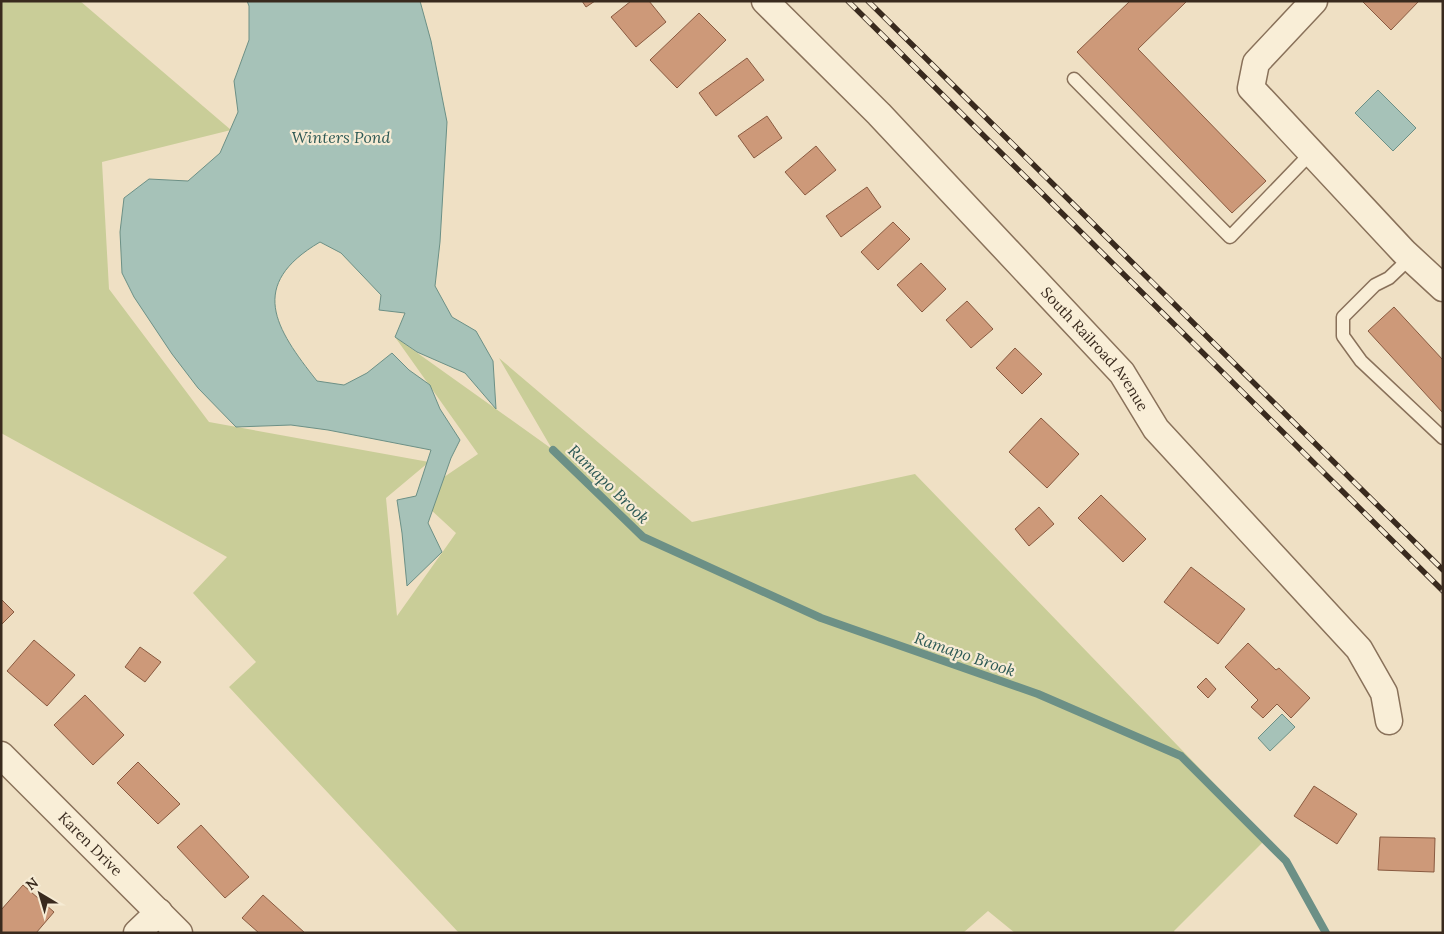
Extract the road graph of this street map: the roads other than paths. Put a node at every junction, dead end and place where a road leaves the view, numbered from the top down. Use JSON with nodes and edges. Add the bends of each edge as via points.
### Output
{"nodes":[{"id":1,"x":765,"y":1,"type":"edge"},
{"id":2,"x":1314,"y":1,"type":"edge"},
{"id":3,"x":1074,"y":79,"type":"dead end"},
{"id":4,"x":1312,"y":152,"type":"junction"},
{"id":5,"x":1410,"y":258,"type":"junction"},
{"id":6,"x":1443,"y":288,"type":"edge"},
{"id":7,"x":1443,"y":438,"type":"edge"},
{"id":8,"x":1389,"y":721,"type":"dead end"},
{"id":9,"x":1,"y":755,"type":"edge"},
{"id":10,"x":159,"y":912,"type":"junction"},
{"id":11,"x":137,"y":933,"type":"edge"},
{"id":12,"x":179,"y":933,"type":"edge"}],
"edges":[{"from":1,"to":8,"type":"street","name":"South Railroad Avenue","via":[[880,114],[1122,373],[1156,429],[1359,649],[1384,693]]},
{"from":2,"to":4,"type":"street","via":[[1256,63],[1251,88]]},
{"from":3,"to":4,"type":"lane","via":[[1230,237]]},
{"from":4,"to":5,"type":"street"},
{"from":5,"to":6,"type":"street"},
{"from":5,"to":7,"type":"lane","via":[[1389,278],[1376,285],[1343,318],[1343,336],[1361,361]]},
{"from":9,"to":10,"type":"street","name":"Karen Drive"},
{"from":10,"to":11,"type":"street"},
{"from":10,"to":12,"type":"street","name":"Karen Drive"}]}
